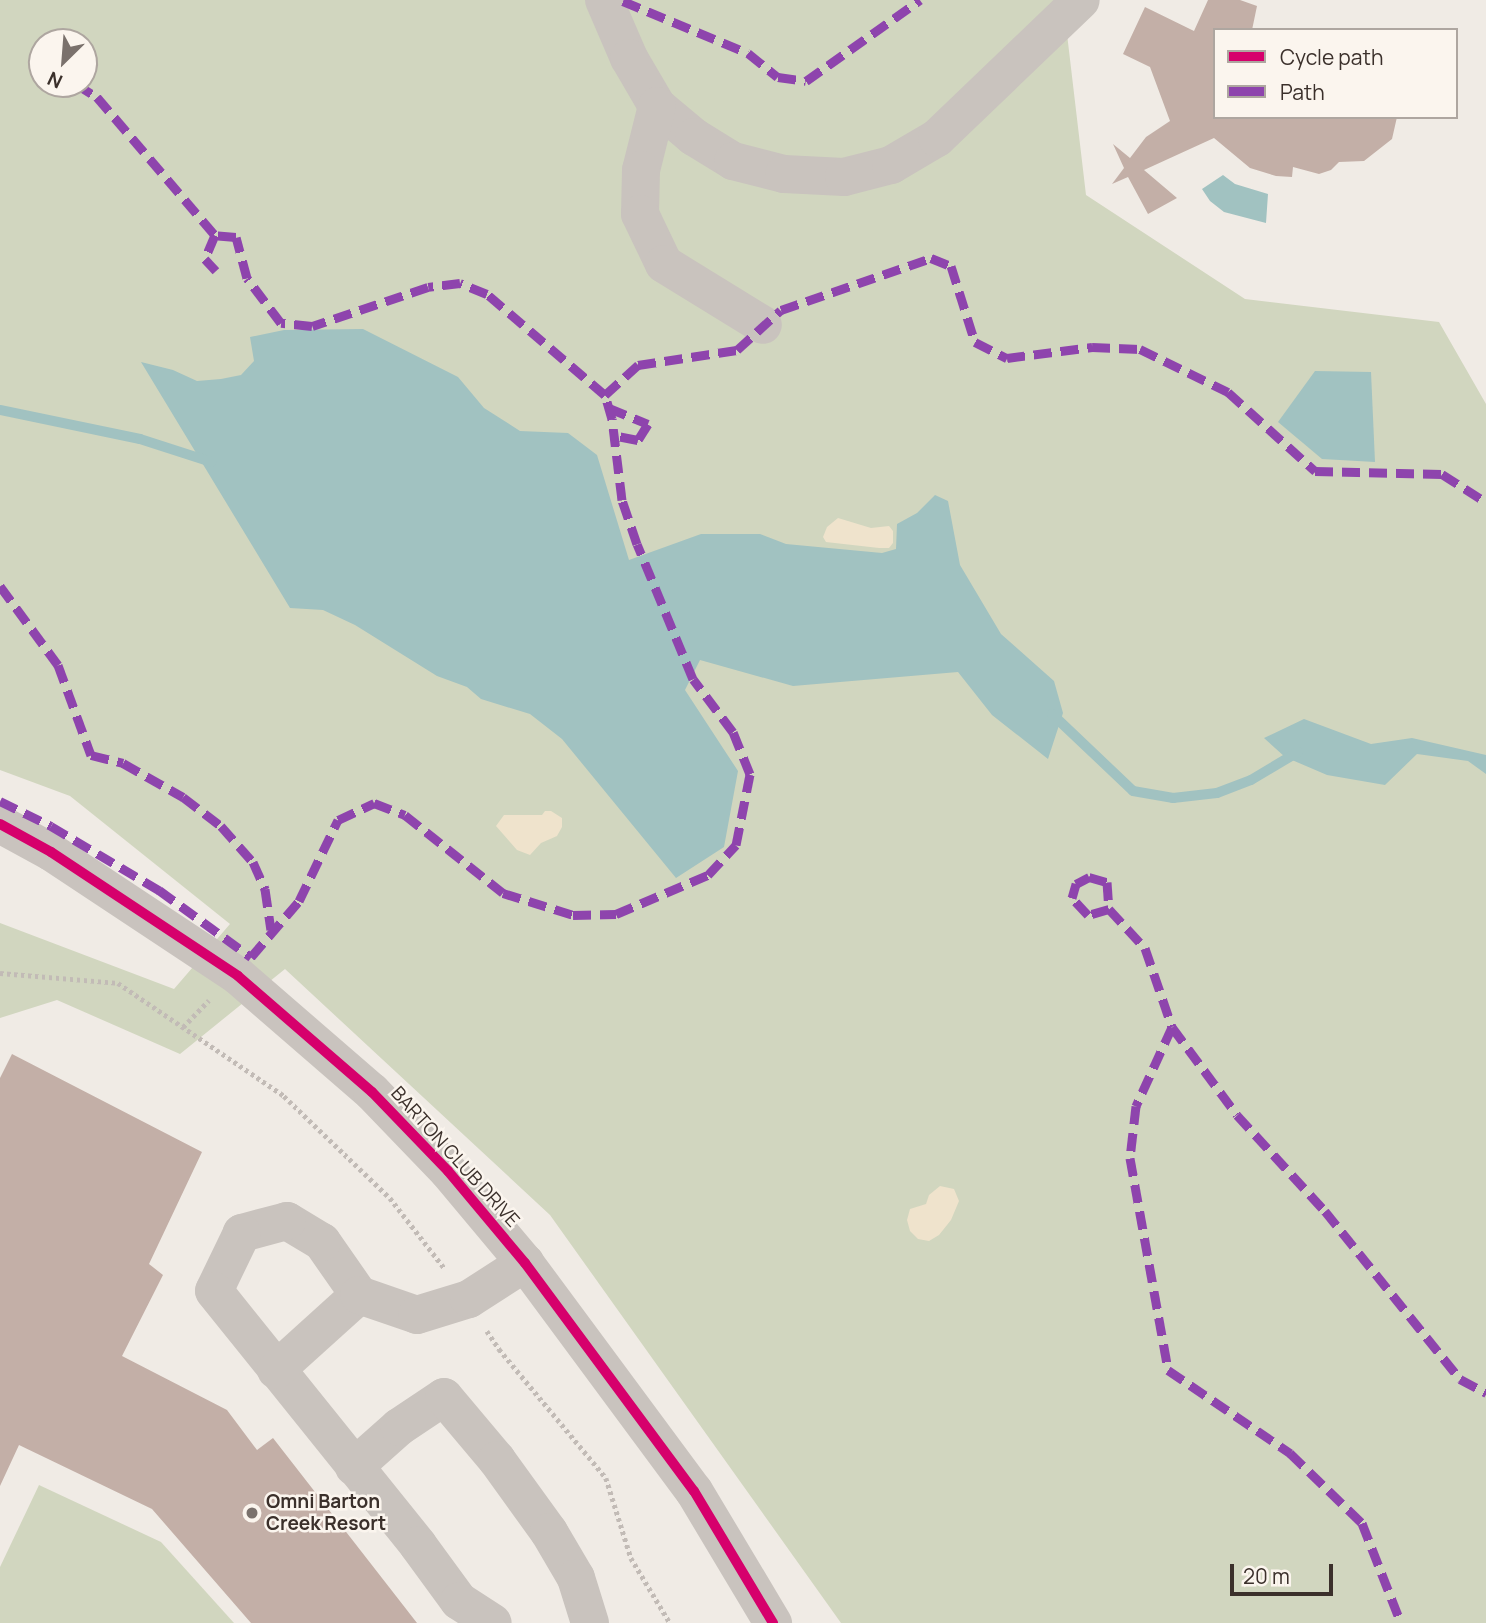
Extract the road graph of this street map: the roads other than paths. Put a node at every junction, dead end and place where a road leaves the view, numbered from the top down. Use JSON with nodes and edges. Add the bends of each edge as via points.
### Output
{"nodes":[{"id":1,"x":604,"y":0,"type":"edge"},
{"id":2,"x":1081,"y":0,"type":"edge"},
{"id":3,"x":657,"y":106,"type":"junction"},
{"id":4,"x":763,"y":326,"type":"dead end"},
{"id":5,"x":0,"y":824,"type":"edge"},
{"id":6,"x":525,"y":1263,"type":"junction"},
{"id":7,"x":359,"y":1295,"type":"junction"},
{"id":8,"x":276,"y":1370,"type":"junction"},
{"id":9,"x":354,"y":1467,"type":"junction"},
{"id":10,"x":493,"y":1623,"type":"edge"},
{"id":11,"x":590,"y":1623,"type":"edge"},
{"id":12,"x":774,"y":1623,"type":"edge"}],
"edges":[{"from":1,"to":3,"type":"street","via":[[629,58]]},
{"from":2,"to":3,"type":"street","via":[[937,138],[891,164],[844,177],[784,174],[733,161]]},
{"from":3,"to":4,"type":"street","via":[[641,170],[639,215],[664,264]]},
{"from":5,"to":6,"type":"street","name":"BARTON CLUB DRIVE","via":[[51,852],[238,976],[372,1092],[449,1171]]},
{"from":6,"to":7,"type":"street","via":[[468,1299],[416,1315]]},
{"from":6,"to":12,"type":"street","name":"BARTON CLUB DRIVE","via":[[694,1490]]},
{"from":7,"to":8,"type":"street"},
{"from":7,"to":8,"type":"street","via":[[322,1242],[287,1221],[242,1233],[214,1291]]},
{"from":8,"to":9,"type":"street"},
{"from":9,"to":10,"type":"street","via":[[459,1601]]},
{"from":9,"to":11,"type":"street","via":[[399,1427],[444,1397],[549,1532],[576,1578]]}]}
